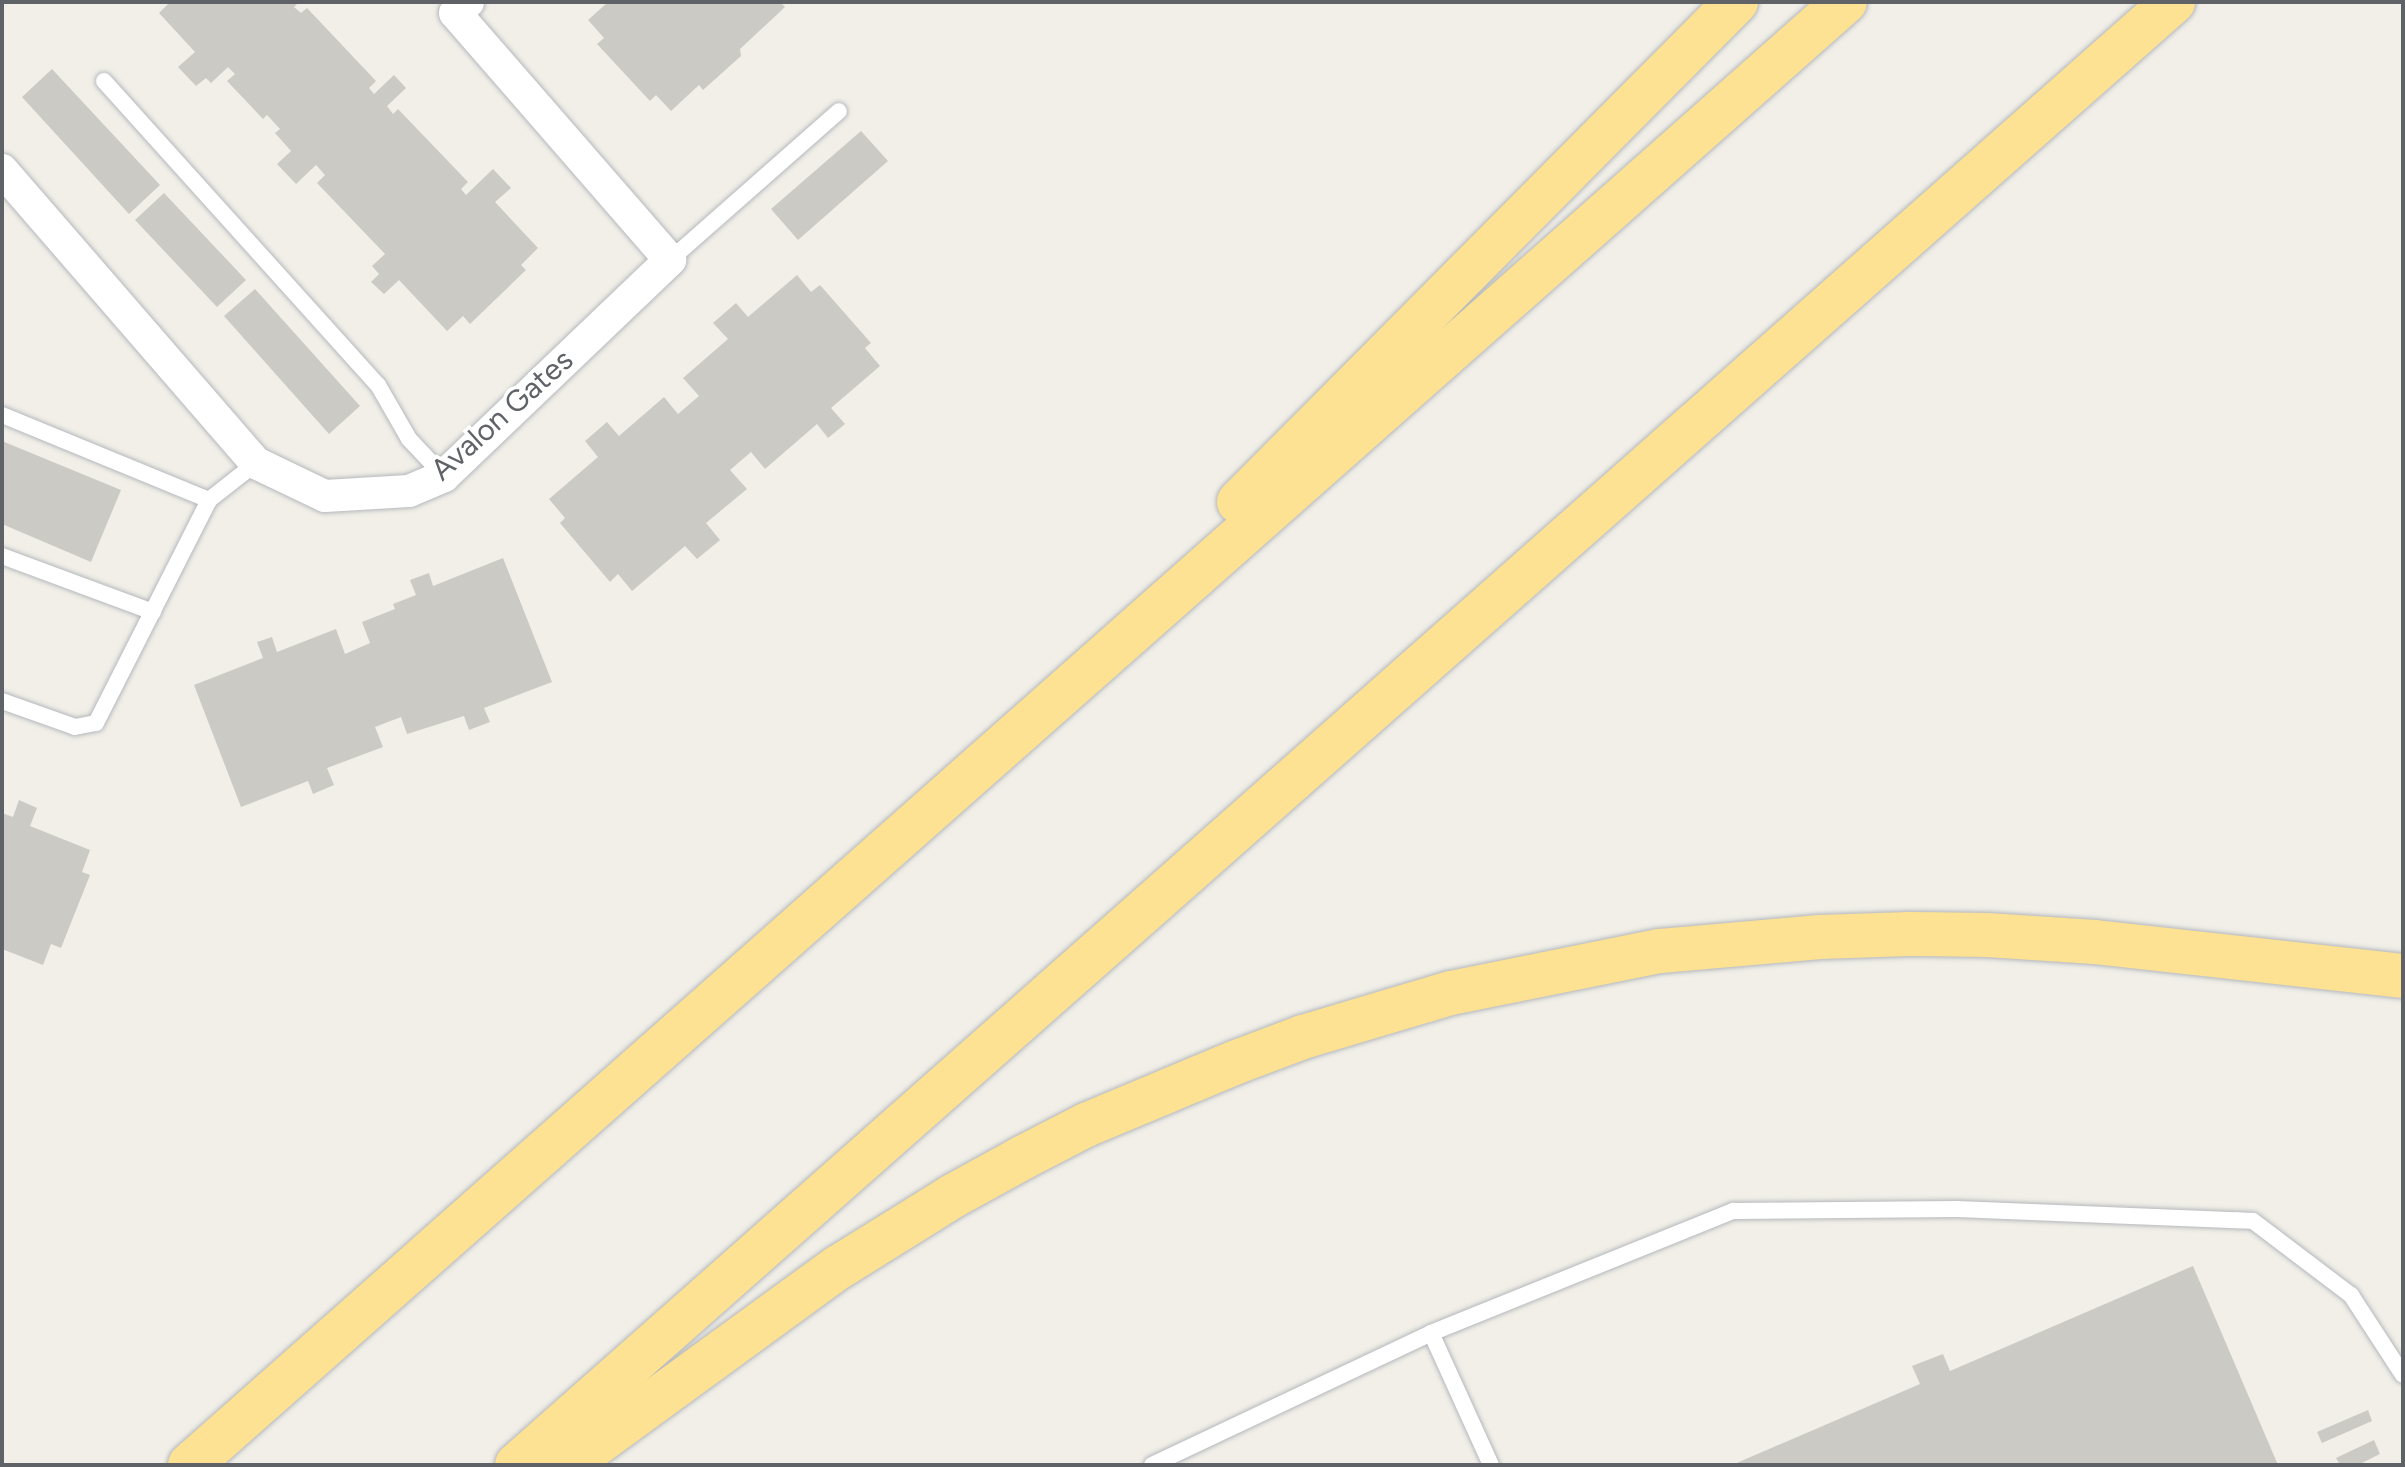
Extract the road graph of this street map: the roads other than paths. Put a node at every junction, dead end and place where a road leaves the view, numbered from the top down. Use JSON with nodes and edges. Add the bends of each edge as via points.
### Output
{"nodes":[{"id":1,"x":1736,"y":2,"type":"edge"},
{"id":2,"x":1845,"y":2,"type":"edge"},
{"id":3,"x":2173,"y":2,"type":"edge"},
{"id":4,"x":456,"y":6,"type":"edge"},
{"id":5,"x":104,"y":81,"type":"dead end"},
{"id":6,"x":839,"y":111,"type":"dead end"},
{"id":7,"x":2,"y":170,"type":"edge"},
{"id":8,"x":670,"y":260,"type":"junction"},
{"id":9,"x":2,"y":415,"type":"edge"},
{"id":10,"x":256,"y":463,"type":"junction"},
{"id":11,"x":444,"y":476,"type":"junction"},
{"id":12,"x":209,"y":500,"type":"junction"},
{"id":13,"x":2,"y":556,"type":"edge"},
{"id":14,"x":153,"y":612,"type":"junction"},
{"id":15,"x":2,"y":701,"type":"edge"},
{"id":16,"x":951,"y":792,"type":"junction"},
{"id":17,"x":2403,"y":976,"type":"edge"},
{"id":18,"x":1431,"y":1333,"type":"junction"},
{"id":19,"x":2403,"y":1375,"type":"edge"},
{"id":20,"x":190,"y":1465,"type":"edge"},
{"id":21,"x":517,"y":1465,"type":"edge"},
{"id":22,"x":567,"y":1465,"type":"edge"},
{"id":23,"x":1152,"y":1465,"type":"edge"},
{"id":24,"x":1491,"y":1465,"type":"edge"}],
"edges":[{"from":1,"to":16,"type":"highway"},
{"from":2,"to":16,"type":"highway"},
{"from":3,"to":21,"type":"highway"},
{"from":4,"to":8,"type":"street"},
{"from":5,"to":11,"type":"lane","via":[[378,385],[409,439]]},
{"from":6,"to":8,"type":"lane"},
{"from":7,"to":10,"type":"street","name":"Avalon Gates"},
{"from":8,"to":11,"type":"street","name":"Avalon Gates"},
{"from":9,"to":12,"type":"lane"},
{"from":10,"to":11,"type":"street","name":"Avalon Gates","via":[[325,496],[409,491]]},
{"from":10,"to":12,"type":"lane"},
{"from":12,"to":14,"type":"lane"},
{"from":13,"to":14,"type":"lane"},
{"from":14,"to":15,"type":"lane","via":[[96,723],[75,727]]},
{"from":16,"to":20,"type":"highway"},
{"from":17,"to":22,"type":"highway","via":[[2095,942],[1909,934],[1660,951],[1451,993],[1234,1063],[1022,1158],[839,1267]]},
{"from":18,"to":19,"type":"lane","via":[[1733,1211],[1957,1209],[2253,1221],[2351,1295]]},
{"from":18,"to":23,"type":"lane"},
{"from":18,"to":24,"type":"lane"}]}
